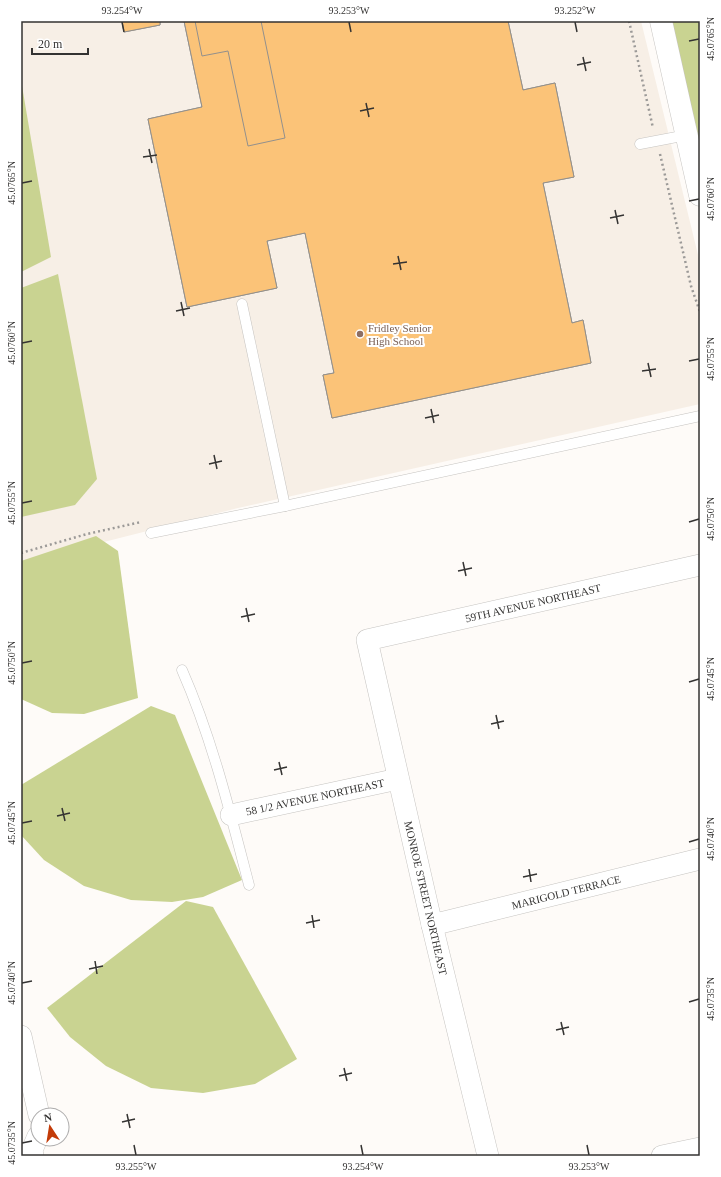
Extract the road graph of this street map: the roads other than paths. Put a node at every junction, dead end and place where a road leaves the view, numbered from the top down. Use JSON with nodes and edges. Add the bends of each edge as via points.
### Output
{"nodes":[{"id":1,"x":660,"y":21,"type":"edge"},
{"id":2,"x":687,"y":135,"type":"junction"},
{"id":3,"x":640,"y":144,"type":"dead end"},
{"id":4,"x":700,"y":194,"type":"edge"},
{"id":5,"x":242,"y":304,"type":"dead end"},
{"id":6,"x":700,"y":416,"type":"edge"},
{"id":7,"x":285,"y":506,"type":"junction"},
{"id":8,"x":151,"y":533,"type":"dead end"},
{"id":9,"x":700,"y":565,"type":"edge"},
{"id":10,"x":367,"y":640,"type":"joint"},
{"id":11,"x":182,"y":670,"type":"dead end"},
{"id":12,"x":398,"y":779,"type":"junction"},
{"id":13,"x":231,"y":815,"type":"junction"},
{"id":14,"x":700,"y":859,"type":"edge"},
{"id":15,"x":249,"y":885,"type":"dead end"},
{"id":16,"x":432,"y":925,"type":"junction"},
{"id":17,"x":21,"y":1036,"type":"edge"},
{"id":18,"x":37,"y":1107,"type":"edge"},
{"id":19,"x":700,"y":1148,"type":"edge"},
{"id":20,"x":488,"y":1156,"type":"edge"},
{"id":21,"x":662,"y":1156,"type":"edge"}],
"edges":[{"from":1,"to":2,"type":"street"},
{"from":2,"to":3,"type":"lane"},
{"from":2,"to":4,"type":"street"},
{"from":5,"to":7,"type":"lane"},
{"from":6,"to":7,"type":"lane"},
{"from":7,"to":8,"type":"lane"},
{"from":9,"to":10,"type":"street","name":"59TH AVENUE NORTHEAST"},
{"from":10,"to":12,"type":"street","name":"MONROE STREET NORTHEAST"},
{"from":11,"to":13,"type":"lane","via":[[196,701]]},
{"from":12,"to":13,"type":"street","name":"58 1/2 AVENUE NORTHEAST"},
{"from":12,"to":16,"type":"street","name":"MONROE STREET NORTHEAST"},
{"from":13,"to":15,"type":"lane"},
{"from":14,"to":16,"type":"street","name":"MARIGOLD TERRACE"},
{"from":16,"to":20,"type":"street","name":"MONROE STREET NORTHEAST"},
{"from":17,"to":18,"type":"street"},
{"from":19,"to":21,"type":"street"}]}
